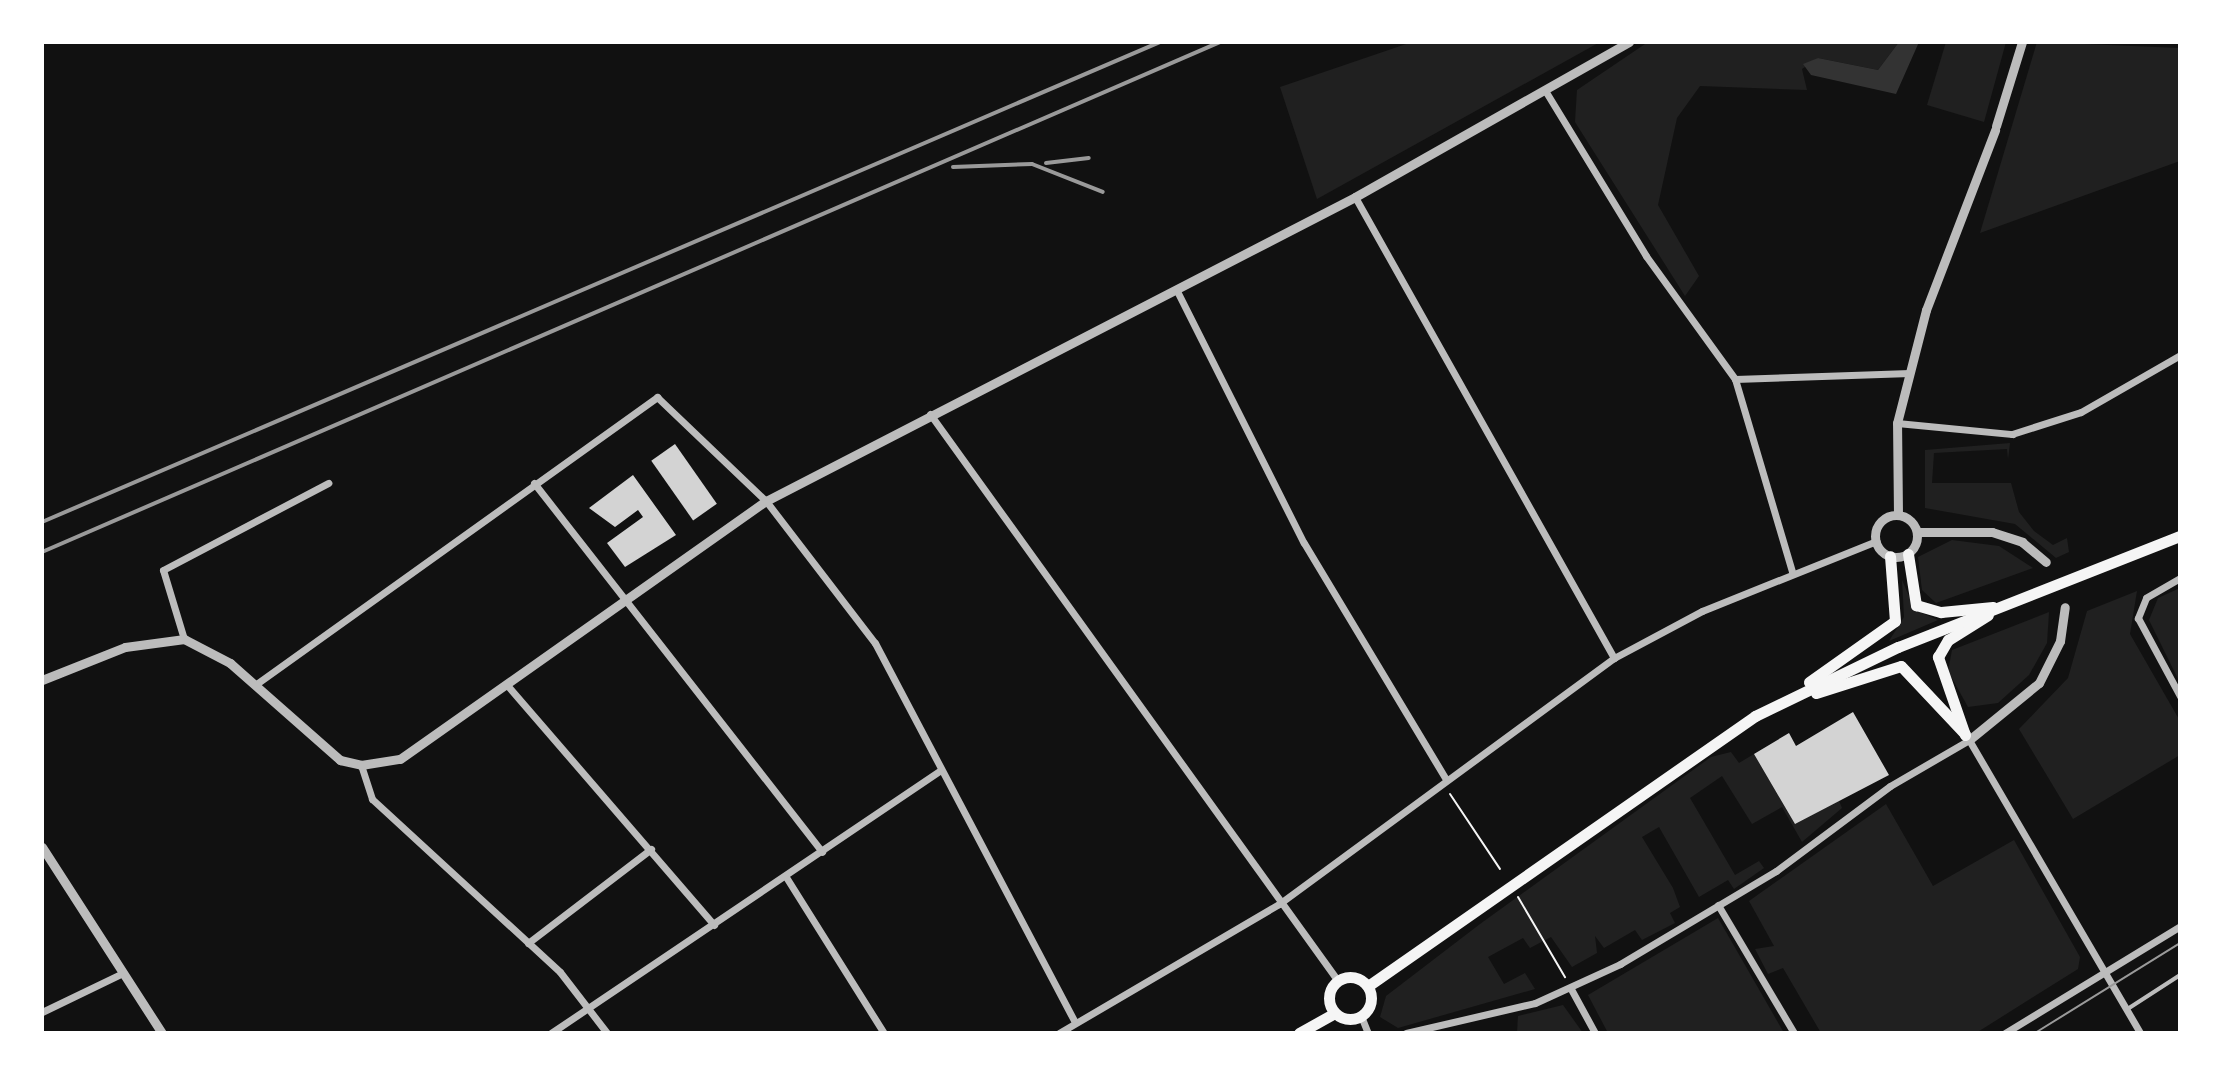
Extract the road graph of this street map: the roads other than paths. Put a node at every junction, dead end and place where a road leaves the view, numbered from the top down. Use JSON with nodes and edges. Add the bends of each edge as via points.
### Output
{"nodes":[{"id":1,"x":1629,"y":42,"type":"edge"},
{"id":2,"x":2022,"y":42,"type":"edge"},
{"id":3,"x":1546,"y":92,"type":"junction"},
{"id":4,"x":1355,"y":197,"type":"junction"},
{"id":5,"x":1176,"y":289,"type":"junction"},
{"id":6,"x":2180,"y":355,"type":"edge"},
{"id":7,"x":1910,"y":373,"type":"junction"},
{"id":8,"x":1735,"y":379,"type":"junction"},
{"id":9,"x":930,"y":414,"type":"junction"},
{"id":10,"x":1897,"y":423,"type":"junction"},
{"id":11,"x":328,"y":483,"type":"dead end"},
{"id":12,"x":534,"y":483,"type":"junction"},
{"id":13,"x":766,"y":501,"type":"junction"},
{"id":14,"x":1898,"y":515,"type":"junction"},
{"id":15,"x":1917,"y":532,"type":"junction"},
{"id":16,"x":2180,"y":536,"type":"edge"},
{"id":17,"x":1876,"y":541,"type":"junction"},
{"id":18,"x":1908,"y":554,"type":"junction"},
{"id":19,"x":1890,"y":556,"type":"junction"},
{"id":20,"x":2046,"y":562,"type":"dead end"},
{"id":21,"x":1792,"y":572,"type":"junction"},
{"id":22,"x":2180,"y":578,"type":"edge"},
{"id":23,"x":628,"y":598,"type":"junction"},
{"id":24,"x":1997,"y":607,"type":"junction"},
{"id":25,"x":2065,"y":607,"type":"dead end"},
{"id":26,"x":184,"y":639,"type":"junction"},
{"id":27,"x":1614,"y":658,"type":"junction"},
{"id":28,"x":42,"y":680,"type":"edge"},
{"id":29,"x":255,"y":685,"type":"junction"},
{"id":30,"x":507,"y":685,"type":"junction"},
{"id":31,"x":2180,"y":696,"type":"edge"},
{"id":32,"x":1755,"y":716,"type":"junction"},
{"id":33,"x":1967,"y":737,"type":"junction"},
{"id":34,"x":361,"y":765,"type":"junction"},
{"id":35,"x":941,"y":770,"type":"junction"},
{"id":36,"x":1444,"y":781,"type":"junction"},
{"id":37,"x":42,"y":847,"type":"edge"},
{"id":38,"x":651,"y":849,"type":"junction"},
{"id":39,"x":822,"y":852,"type":"junction"},
{"id":40,"x":786,"y":877,"type":"junction"},
{"id":41,"x":1279,"y":904,"type":"junction"},
{"id":42,"x":1718,"y":905,"type":"junction"},
{"id":43,"x":714,"y":925,"type":"junction"},
{"id":44,"x":2180,"y":926,"type":"edge"},
{"id":45,"x":528,"y":943,"type":"junction"},
{"id":46,"x":123,"y":973,"type":"junction"},
{"id":47,"x":2104,"y":973,"type":"junction"},
{"id":48,"x":2180,"y":975,"type":"edge"},
{"id":49,"x":1338,"y":981,"type":"junction"},
{"id":50,"x":1368,"y":986,"type":"junction"},
{"id":51,"x":1571,"y":989,"type":"junction"},
{"id":52,"x":590,"y":1008,"type":"junction"},
{"id":53,"x":2126,"y":1010,"type":"junction"},
{"id":54,"x":42,"y":1012,"type":"edge"},
{"id":55,"x":1335,"y":1013,"type":"junction"},
{"id":56,"x":1361,"y":1016,"type":"junction"},
{"id":57,"x":1075,"y":1022,"type":"junction"},
{"id":58,"x":162,"y":1033,"type":"edge"},
{"id":59,"x":551,"y":1033,"type":"edge"},
{"id":60,"x":607,"y":1033,"type":"edge"},
{"id":61,"x":884,"y":1033,"type":"edge"},
{"id":62,"x":1059,"y":1033,"type":"edge"},
{"id":63,"x":1299,"y":1033,"type":"edge"},
{"id":64,"x":1368,"y":1033,"type":"edge"},
{"id":65,"x":1406,"y":1033,"type":"edge"},
{"id":66,"x":1595,"y":1033,"type":"edge"},
{"id":67,"x":1794,"y":1033,"type":"edge"},
{"id":68,"x":2005,"y":1033,"type":"edge"},
{"id":69,"x":2140,"y":1033,"type":"edge"}],
"edges":[{"from":1,"to":3,"type":"street"},
{"from":2,"to":7,"type":"street"},
{"from":3,"to":4,"type":"street"},
{"from":3,"to":8,"type":"street","via":[[1646,256]]},
{"from":4,"to":5,"type":"street"},
{"from":4,"to":27,"type":"street"},
{"from":5,"to":9,"type":"street"},
{"from":5,"to":36,"type":"street","via":[[1304,543]]},
{"from":6,"to":10,"type":"street","via":[[2081,412],[2012,434]]},
{"from":7,"to":8,"type":"street"},
{"from":7,"to":10,"type":"street"},
{"from":8,"to":21,"type":"street"},
{"from":9,"to":13,"type":"street"},
{"from":9,"to":41,"type":"street"},
{"from":10,"to":14,"type":"street"},
{"from":11,"to":26,"type":"street","via":[[163,570]]},
{"from":12,"to":13,"type":"street","via":[[657,397]]},
{"from":12,"to":23,"type":"street"},
{"from":12,"to":29,"type":"street"},
{"from":13,"to":23,"type":"street"},
{"from":13,"to":35,"type":"street","via":[[875,643]]},
{"from":14,"to":15,"type":"street"},
{"from":14,"to":17,"type":"street","via":[[1881,523]]},
{"from":15,"to":18,"type":"street"},
{"from":15,"to":20,"type":"street","via":[[1992,532],[2022,542]]},
{"from":16,"to":24,"type":"main road"},
{"from":17,"to":19,"type":"street"},
{"from":17,"to":21,"type":"street"},
{"from":18,"to":19,"type":"street"},
{"from":18,"to":24,"type":"main road","via":[[1916,605],[1941,612]]},
{"from":19,"to":32,"type":"main road","via":[[1895,621],[1874,642]]},
{"from":21,"to":27,"type":"street"},
{"from":22,"to":31,"type":"street","via":[[2146,598],[2138,618]]},
{"from":23,"to":30,"type":"street"},
{"from":23,"to":39,"type":"street"},
{"from":24,"to":32,"type":"main road"},
{"from":24,"to":33,"type":"main road","via":[[1948,640],[1938,657]]},
{"from":25,"to":33,"type":"street","via":[[2060,641],[2039,683]]},
{"from":26,"to":28,"type":"street","via":[[125,647]]},
{"from":26,"to":29,"type":"street"},
{"from":27,"to":36,"type":"street"},
{"from":29,"to":34,"type":"street","via":[[324,750]]},
{"from":30,"to":34,"type":"street","via":[[421,749]]},
{"from":30,"to":38,"type":"street"},
{"from":32,"to":33,"type":"main road","via":[[1892,664],[1913,672]]},
{"from":32,"to":50,"type":"main road"},
{"from":33,"to":42,"type":"street"},
{"from":33,"to":47,"type":"street"},
{"from":34,"to":45,"type":"street","via":[[372,799]]},
{"from":35,"to":39,"type":"street"},
{"from":35,"to":57,"type":"street"},
{"from":36,"to":41,"type":"street"},
{"from":37,"to":46,"type":"street"},
{"from":38,"to":43,"type":"street"},
{"from":38,"to":45,"type":"street"},
{"from":39,"to":40,"type":"street"},
{"from":40,"to":43,"type":"street"},
{"from":40,"to":61,"type":"street"},
{"from":41,"to":49,"type":"street"},
{"from":41,"to":57,"type":"street"},
{"from":42,"to":51,"type":"street"},
{"from":42,"to":67,"type":"street"},
{"from":43,"to":52,"type":"street"},
{"from":44,"to":47,"type":"street"},
{"from":45,"to":52,"type":"street"},
{"from":46,"to":54,"type":"street"},
{"from":46,"to":58,"type":"street"},
{"from":47,"to":53,"type":"street"},
{"from":47,"to":68,"type":"street"},
{"from":48,"to":53,"type":"lane"},
{"from":49,"to":50,"type":"main road","via":[[1357,978]]},
{"from":49,"to":55,"type":"main road","via":[[1329,996]]},
{"from":50,"to":56,"type":"main road","via":[[1371,999]]},
{"from":51,"to":65,"type":"street"},
{"from":51,"to":66,"type":"street"},
{"from":52,"to":59,"type":"street"},
{"from":52,"to":60,"type":"street"},
{"from":53,"to":69,"type":"street"},
{"from":55,"to":56,"type":"main road"},
{"from":55,"to":63,"type":"main road"},
{"from":56,"to":64,"type":"street"},
{"from":57,"to":62,"type":"street"}]}
